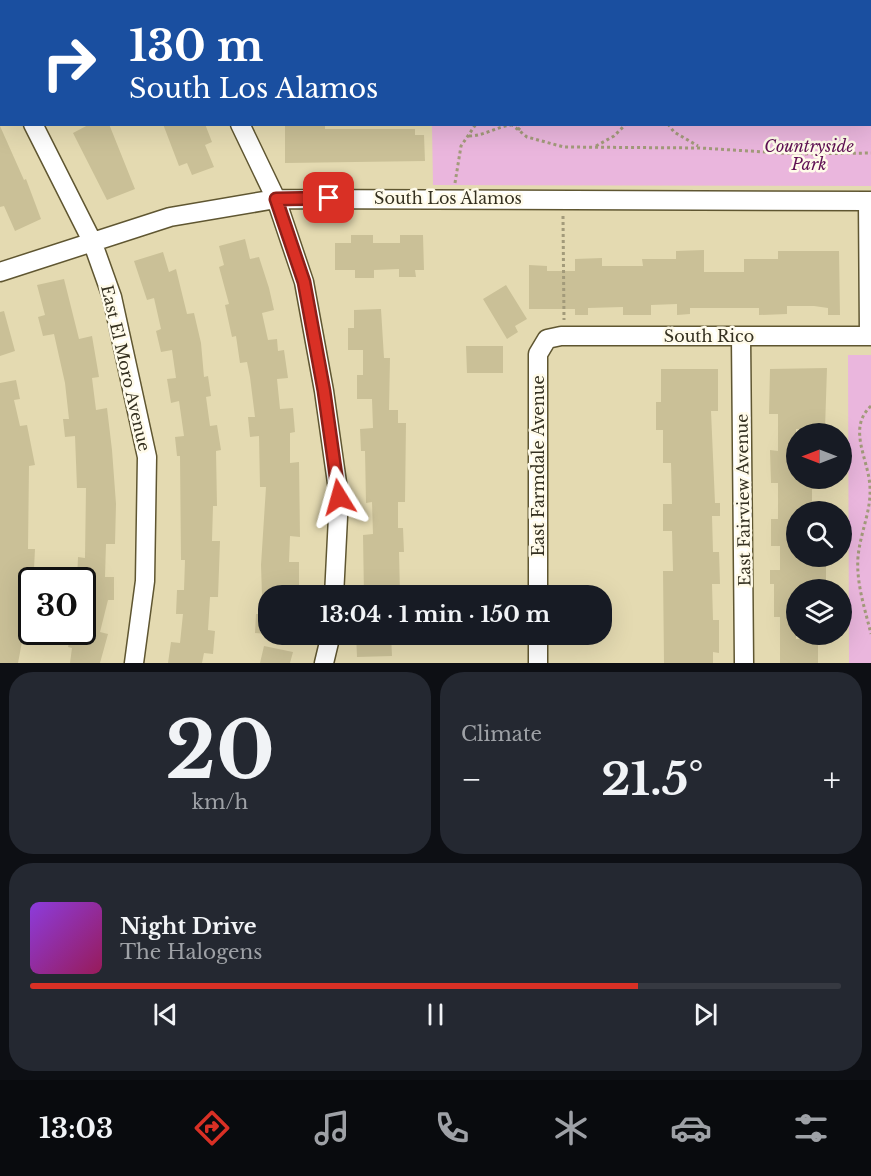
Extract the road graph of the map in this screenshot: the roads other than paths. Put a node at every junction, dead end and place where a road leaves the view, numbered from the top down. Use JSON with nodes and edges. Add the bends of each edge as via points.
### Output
{"nodes":[{"id":1,"x":34,"y":126,"type":"edge"},
{"id":2,"x":241,"y":126,"type":"edge"},
{"id":3,"x":276,"y":199,"type":"junction"},
{"id":4,"x":869,"y":201,"type":"edge"},
{"id":5,"x":92,"y":241,"type":"junction"},
{"id":6,"x":0,"y":272,"type":"edge"},
{"id":7,"x":741,"y":336,"type":"junction"},
{"id":8,"x":870,"y":336,"type":"edge"},
{"id":9,"x":547,"y":339,"type":"joint"},
{"id":10,"x":335,"y":585,"type":"edge"},
{"id":11,"x":538,"y":585,"type":"edge"},
{"id":12,"x":328,"y":645,"type":"edge"},
{"id":13,"x":538,"y":645,"type":"edge"},
{"id":14,"x":135,"y":663,"type":"edge"},
{"id":15,"x":324,"y":663,"type":"edge"},
{"id":16,"x":538,"y":663,"type":"edge"},
{"id":17,"x":744,"y":663,"type":"edge"}],
"edges":[{"from":1,"to":5,"type":"street","name":"East El Moro Avenue"},
{"from":2,"to":3,"type":"street"},
{"from":3,"to":4,"type":"street","name":"South Los Alamos"},
{"from":3,"to":5,"type":"street","name":"South Los Alamos","via":[[170,217]]},
{"from":3,"to":10,"type":"street","via":[[304,282],[324,391],[339,497]]},
{"from":4,"to":8,"type":"street"},
{"from":5,"to":6,"type":"street","name":"South Los Alamos"},
{"from":5,"to":14,"type":"street","name":"East El Moro Avenue","via":[[112,297],[147,458],[145,581]]},
{"from":7,"to":8,"type":"street","name":"South Rico"},
{"from":7,"to":9,"type":"street","name":"South Rico"},
{"from":7,"to":17,"type":"street","name":"East Fairview Avenue"},
{"from":9,"to":11,"type":"street","name":"East Farmdale Avenue","via":[[538,354]]},
{"from":12,"to":15,"type":"street"},
{"from":13,"to":16,"type":"street"}]}
